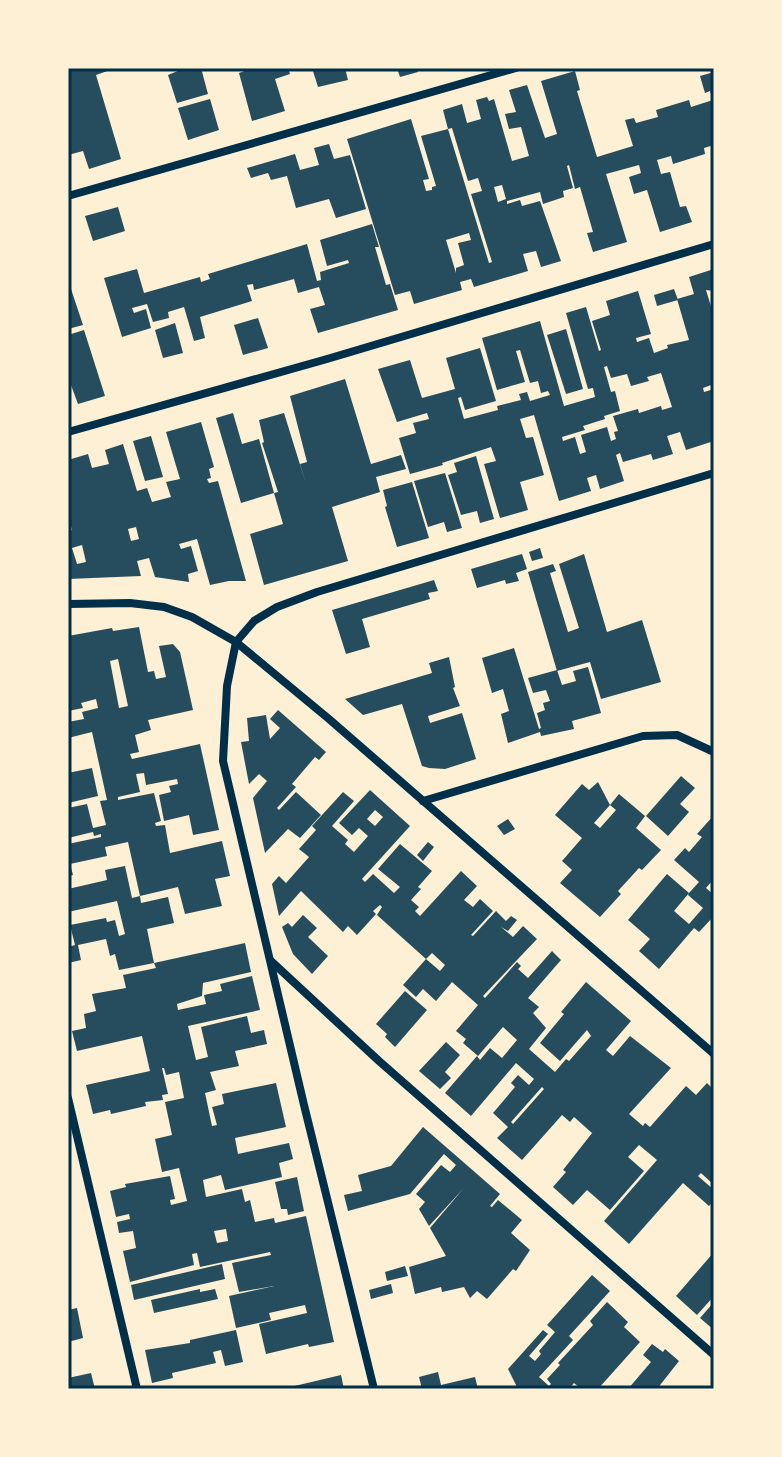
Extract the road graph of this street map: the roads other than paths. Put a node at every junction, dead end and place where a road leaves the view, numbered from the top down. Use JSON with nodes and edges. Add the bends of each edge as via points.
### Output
{"nodes":[{"id":1,"x":516,"y":68,"type":"edge"},
{"id":2,"x":68,"y":196,"type":"edge"},
{"id":3,"x":714,"y":244,"type":"edge"},
{"id":4,"x":68,"y":432,"type":"edge"},
{"id":5,"x":714,"y":473,"type":"edge"},
{"id":6,"x":68,"y":604,"type":"edge"},
{"id":7,"x":236,"y":642,"type":"junction"},
{"id":8,"x":714,"y":752,"type":"edge"},
{"id":9,"x":423,"y":801,"type":"junction"},
{"id":10,"x":272,"y":962,"type":"junction"},
{"id":11,"x":714,"y":1054,"type":"edge"},
{"id":12,"x":68,"y":1098,"type":"edge"},
{"id":13,"x":714,"y":1355,"type":"edge"},
{"id":14,"x":137,"y":1389,"type":"edge"},
{"id":15,"x":374,"y":1389,"type":"edge"}],
"edges":[{"from":1,"to":2,"type":"street"},
{"from":3,"to":4,"type":"street"},
{"from":5,"to":7,"type":"street","via":[[317,592],[254,621]]},
{"from":6,"to":7,"type":"street","via":[[164,607]]},
{"from":7,"to":9,"type":"street"},
{"from":7,"to":10,"type":"street","via":[[227,686],[223,761]]},
{"from":8,"to":9,"type":"street","via":[[677,735],[643,736]]},
{"from":9,"to":11,"type":"street"},
{"from":10,"to":13,"type":"street"},
{"from":10,"to":15,"type":"street"},
{"from":12,"to":14,"type":"street"}]}
